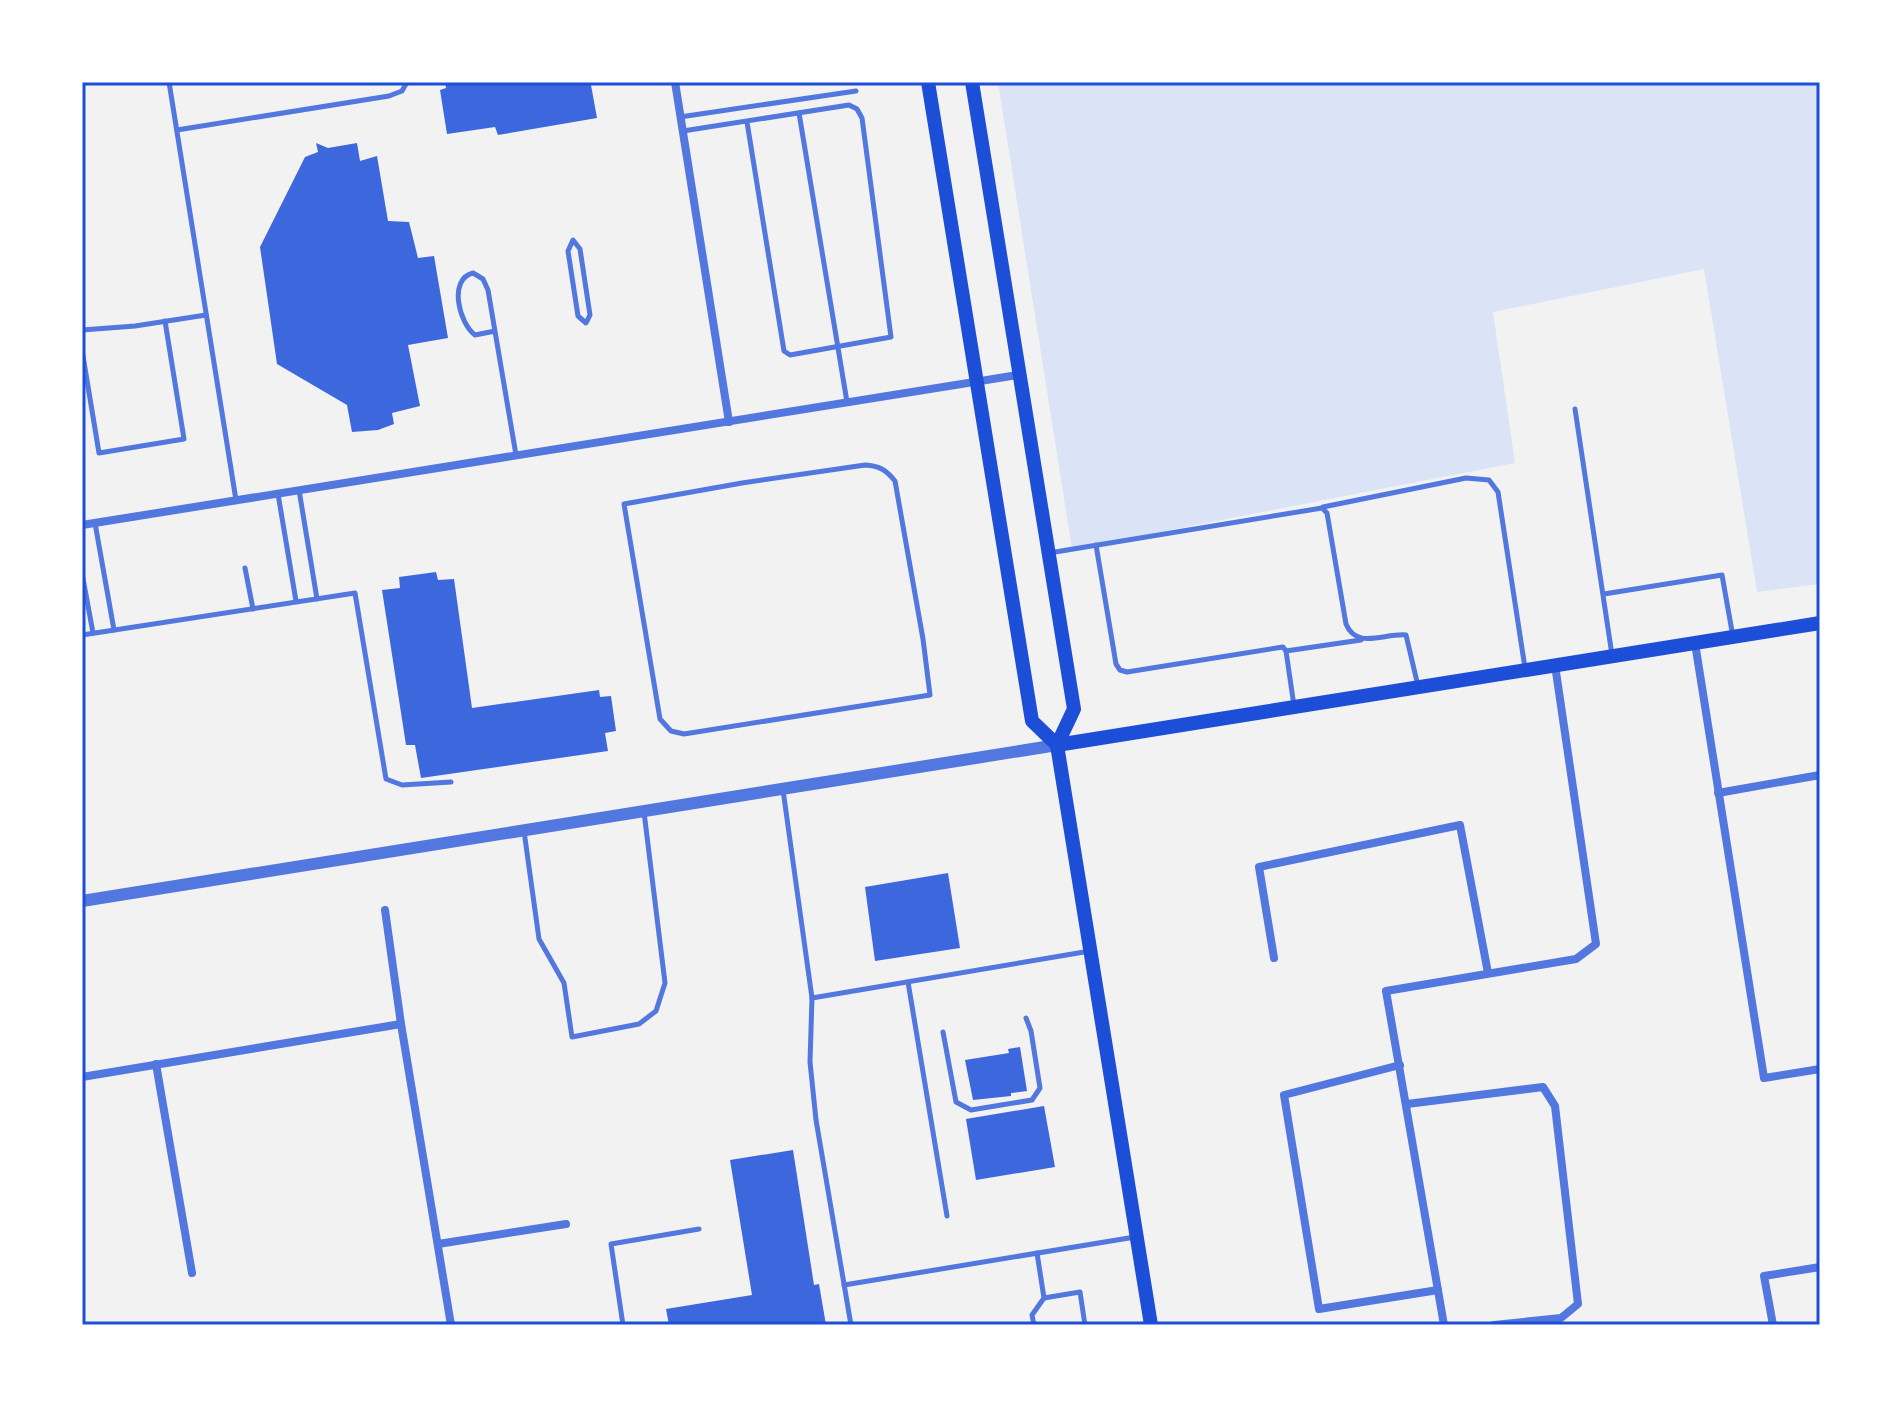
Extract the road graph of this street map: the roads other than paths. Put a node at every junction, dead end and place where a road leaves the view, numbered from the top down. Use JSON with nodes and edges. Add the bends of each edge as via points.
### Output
{"nodes":[{"id":1,"x":169,"y":82,"type":"edge"},
{"id":2,"x":407,"y":82,"type":"edge"},
{"id":3,"x":675,"y":82,"type":"edge"},
{"id":4,"x":928,"y":82,"type":"edge"},
{"id":5,"x":972,"y":82,"type":"edge"},
{"id":6,"x":856,"y":91,"type":"dead end"},
{"id":7,"x":799,"y":113,"type":"junction"},
{"id":8,"x":680,"y":117,"type":"junction"},
{"id":9,"x":747,"y":122,"type":"junction"},
{"id":10,"x":177,"y":130,"type":"junction"},
{"id":11,"x":682,"y":131,"type":"junction"},
{"id":12,"x":206,"y":315,"type":"junction"},
{"id":13,"x":165,"y":321,"type":"junction"},
{"id":14,"x":586,"y":323,"type":"joint"},
{"id":15,"x":82,"y":330,"type":"edge"},
{"id":16,"x":495,"y":331,"type":"junction"},
{"id":17,"x":837,"y":347,"type":"junction"},
{"id":18,"x":82,"y":350,"type":"edge"},
{"id":19,"x":1018,"y":375,"type":"junction"},
{"id":20,"x":976,"y":382,"type":"junction"},
{"id":21,"x":847,"y":403,"type":"junction"},
{"id":22,"x":1575,"y":409,"type":"dead end"},
{"id":23,"x":729,"y":422,"type":"junction"},
{"id":24,"x":517,"y":456,"type":"junction"},
{"id":25,"x":299,"y":490,"type":"junction"},
{"id":26,"x":278,"y":494,"type":"junction"},
{"id":27,"x":236,"y":500,"type":"junction"},
{"id":28,"x":1322,"y":508,"type":"junction"},
{"id":29,"x":95,"y":523,"type":"junction"},
{"id":30,"x":82,"y":525,"type":"edge"},
{"id":31,"x":1096,"y":545,"type":"junction"},
{"id":32,"x":1048,"y":553,"type":"junction"},
{"id":33,"x":245,"y":568,"type":"dead end"},
{"id":34,"x":82,"y":573,"type":"edge"},
{"id":35,"x":1604,"y":594,"type":"junction"},
{"id":36,"x":317,"y":599,"type":"junction"},
{"id":37,"x":296,"y":601,"type":"junction"},
{"id":38,"x":253,"y":609,"type":"junction"},
{"id":39,"x":1820,"y":623,"type":"edge"},
{"id":40,"x":114,"y":630,"type":"junction"},
{"id":41,"x":93,"y":633,"type":"junction"},
{"id":42,"x":82,"y":635,"type":"edge"},
{"id":43,"x":1733,"y":637,"type":"junction"},
{"id":44,"x":1362,"y":640,"type":"junction"},
{"id":45,"x":1695,"y":643,"type":"junction"},
{"id":46,"x":1286,"y":651,"type":"junction"},
{"id":47,"x":1613,"y":656,"type":"junction"},
{"id":48,"x":1555,"y":665,"type":"junction"},
{"id":49,"x":1526,"y":670,"type":"junction"},
{"id":50,"x":1418,"y":687,"type":"junction"},
{"id":51,"x":1294,"y":707,"type":"junction"},
{"id":52,"x":815,"y":714,"type":"joint"},
{"id":53,"x":1057,"y":745,"type":"junction"},
{"id":54,"x":1820,"y":775,"type":"edge"},
{"id":55,"x":451,"y":782,"type":"dead end"},
{"id":56,"x":782,"y":789,"type":"junction"},
{"id":57,"x":1718,"y":793,"type":"junction"},
{"id":58,"x":643,"y":811,"type":"junction"},
{"id":59,"x":524,"y":831,"type":"junction"},
{"id":60,"x":82,"y":901,"type":"edge"},
{"id":61,"x":385,"y":910,"type":"dead end"},
{"id":62,"x":1091,"y":951,"type":"junction"},
{"id":63,"x":1274,"y":958,"type":"dead end"},
{"id":64,"x":1488,"y":973,"type":"junction"},
{"id":65,"x":908,"y":982,"type":"junction"},
{"id":66,"x":812,"y":998,"type":"junction"},
{"id":67,"x":1026,"y":1018,"type":"dead end"},
{"id":68,"x":401,"y":1024,"type":"junction"},
{"id":69,"x":943,"y":1032,"type":"dead end"},
{"id":70,"x":156,"y":1064,"type":"junction"},
{"id":71,"x":1400,"y":1065,"type":"junction"},
{"id":72,"x":1820,"y":1069,"type":"edge"},
{"id":73,"x":82,"y":1077,"type":"edge"},
{"id":74,"x":1407,"y":1104,"type":"junction"},
{"id":75,"x":947,"y":1216,"type":"dead end"},
{"id":76,"x":566,"y":1224,"type":"dead end"},
{"id":77,"x":699,"y":1229,"type":"dead end"},
{"id":78,"x":1137,"y":1237,"type":"junction"},
{"id":79,"x":438,"y":1244,"type":"junction"},
{"id":80,"x":1037,"y":1253,"type":"junction"},
{"id":81,"x":1820,"y":1267,"type":"edge"},
{"id":82,"x":192,"y":1273,"type":"dead end"},
{"id":83,"x":844,"y":1285,"type":"junction"},
{"id":84,"x":1438,"y":1290,"type":"junction"},
{"id":85,"x":1044,"y":1298,"type":"junction"},
{"id":86,"x":451,"y":1325,"type":"edge"},
{"id":87,"x":623,"y":1325,"type":"edge"},
{"id":88,"x":851,"y":1325,"type":"edge"},
{"id":89,"x":1034,"y":1325,"type":"edge"},
{"id":90,"x":1085,"y":1325,"type":"edge"},
{"id":91,"x":1151,"y":1325,"type":"edge"},
{"id":92,"x":1444,"y":1325,"type":"edge"},
{"id":93,"x":1494,"y":1325,"type":"edge"},
{"id":94,"x":1773,"y":1325,"type":"edge"}],
"edges":[{"from":1,"to":10,"type":"lane"},
{"from":2,"to":10,"type":"lane","via":[[402,91],[389,96]]},
{"from":3,"to":8,"type":"street"},
{"from":4,"to":20,"type":"main road"},
{"from":5,"to":19,"type":"main road"},
{"from":6,"to":8,"type":"lane"},
{"from":7,"to":9,"type":"lane"},
{"from":7,"to":17,"type":"lane"},
{"from":7,"to":17,"type":"lane","via":[[849,105],[862,118],[891,337]]},
{"from":8,"to":11,"type":"street"},
{"from":9,"to":11,"type":"lane"},
{"from":9,"to":17,"type":"lane","via":[[784,351],[790,355]]},
{"from":10,"to":12,"type":"lane"},
{"from":11,"to":23,"type":"street"},
{"from":12,"to":13,"type":"lane"},
{"from":12,"to":27,"type":"lane"},
{"from":13,"to":15,"type":"lane"},
{"from":13,"to":18,"type":"lane","via":[[184,439],[99,453]]},
{"from":14,"to":14,"type":"lane","via":[[590,315],[580,249],[573,240],[568,251],[578,316]]},
{"from":16,"to":16,"type":"lane","via":[[483,279],[465,275],[459,291],[466,329],[475,335]]},
{"from":16,"to":24,"type":"lane"},
{"from":17,"to":21,"type":"lane"},
{"from":19,"to":20,"type":"street"},
{"from":19,"to":32,"type":"main road"},
{"from":20,"to":21,"type":"street"},
{"from":20,"to":53,"type":"main road","via":[[1032,721]]},
{"from":21,"to":23,"type":"street"},
{"from":22,"to":35,"type":"lane"},
{"from":23,"to":24,"type":"street"},
{"from":24,"to":25,"type":"street"},
{"from":25,"to":26,"type":"street"},
{"from":25,"to":36,"type":"lane"},
{"from":26,"to":27,"type":"street"},
{"from":26,"to":37,"type":"lane"},
{"from":27,"to":29,"type":"street"},
{"from":28,"to":31,"type":"lane"},
{"from":28,"to":44,"type":"lane","via":[[1346,624]]},
{"from":28,"to":49,"type":"lane","via":[[1466,478],[1489,480],[1498,492]]},
{"from":29,"to":30,"type":"street"},
{"from":29,"to":40,"type":"lane"},
{"from":31,"to":32,"type":"lane"},
{"from":31,"to":46,"type":"lane","via":[[1120,670],[1283,647]]},
{"from":32,"to":53,"type":"main road","via":[[1074,709]]},
{"from":33,"to":38,"type":"lane"},
{"from":34,"to":41,"type":"lane"},
{"from":35,"to":43,"type":"lane","via":[[1722,575]]},
{"from":35,"to":47,"type":"lane"},
{"from":36,"to":37,"type":"lane"},
{"from":36,"to":55,"type":"lane","via":[[355,593],[386,779],[402,785]]},
{"from":37,"to":38,"type":"lane"},
{"from":38,"to":40,"type":"lane"},
{"from":39,"to":43,"type":"main road"},
{"from":40,"to":41,"type":"lane"},
{"from":41,"to":42,"type":"lane"},
{"from":43,"to":45,"type":"main road"},
{"from":44,"to":46,"type":"lane"},
{"from":44,"to":50,"type":"lane","via":[[1406,635]]},
{"from":45,"to":47,"type":"main road"},
{"from":45,"to":57,"type":"street"},
{"from":46,"to":51,"type":"lane"},
{"from":47,"to":48,"type":"main road"},
{"from":48,"to":49,"type":"main road"},
{"from":48,"to":64,"type":"street","via":[[1596,944],[1576,959]]},
{"from":49,"to":50,"type":"main road"},
{"from":50,"to":51,"type":"main road"},
{"from":51,"to":53,"type":"main road"},
{"from":52,"to":52,"type":"lane","via":[[930,695],[902,515],[895,481],[887,471],[865,465],[624,504],[665,726],[684,734]]},
{"from":53,"to":56,"type":"street"},
{"from":53,"to":62,"type":"main road"},
{"from":54,"to":57,"type":"street"},
{"from":56,"to":58,"type":"street"},
{"from":56,"to":66,"type":"lane"},
{"from":57,"to":72,"type":"street","via":[[1764,1078]]},
{"from":58,"to":59,"type":"street"},
{"from":58,"to":59,"type":"lane","via":[[665,983],[656,1011],[639,1024],[572,1037],[564,983],[539,939]]},
{"from":59,"to":60,"type":"street"},
{"from":61,"to":68,"type":"street"},
{"from":62,"to":65,"type":"lane"},
{"from":62,"to":78,"type":"main road"},
{"from":63,"to":64,"type":"street","via":[[1259,867],[1460,825]]},
{"from":64,"to":71,"type":"street","via":[[1386,991]]},
{"from":65,"to":66,"type":"lane"},
{"from":65,"to":75,"type":"lane"},
{"from":66,"to":83,"type":"lane","via":[[810,1062],[816,1120]]},
{"from":67,"to":69,"type":"lane","via":[[1040,1088],[1032,1100],[971,1110],[956,1102]]},
{"from":68,"to":70,"type":"street"},
{"from":68,"to":79,"type":"street"},
{"from":70,"to":73,"type":"street"},
{"from":70,"to":82,"type":"street"},
{"from":71,"to":74,"type":"street"},
{"from":71,"to":84,"type":"street","via":[[1284,1095],[1319,1309]]},
{"from":74,"to":84,"type":"street"},
{"from":74,"to":93,"type":"street","via":[[1543,1087],[1555,1106],[1578,1304],[1561,1318]]},
{"from":76,"to":79,"type":"street"},
{"from":77,"to":87,"type":"lane","via":[[611,1244]]},
{"from":78,"to":80,"type":"lane"},
{"from":78,"to":91,"type":"main road"},
{"from":79,"to":86,"type":"street"},
{"from":80,"to":83,"type":"lane"},
{"from":80,"to":85,"type":"lane"},
{"from":81,"to":94,"type":"street","via":[[1764,1276]]},
{"from":83,"to":88,"type":"lane"},
{"from":84,"to":92,"type":"street"},
{"from":85,"to":89,"type":"lane","via":[[1032,1315]]},
{"from":85,"to":90,"type":"lane","via":[[1080,1292]]}]}
